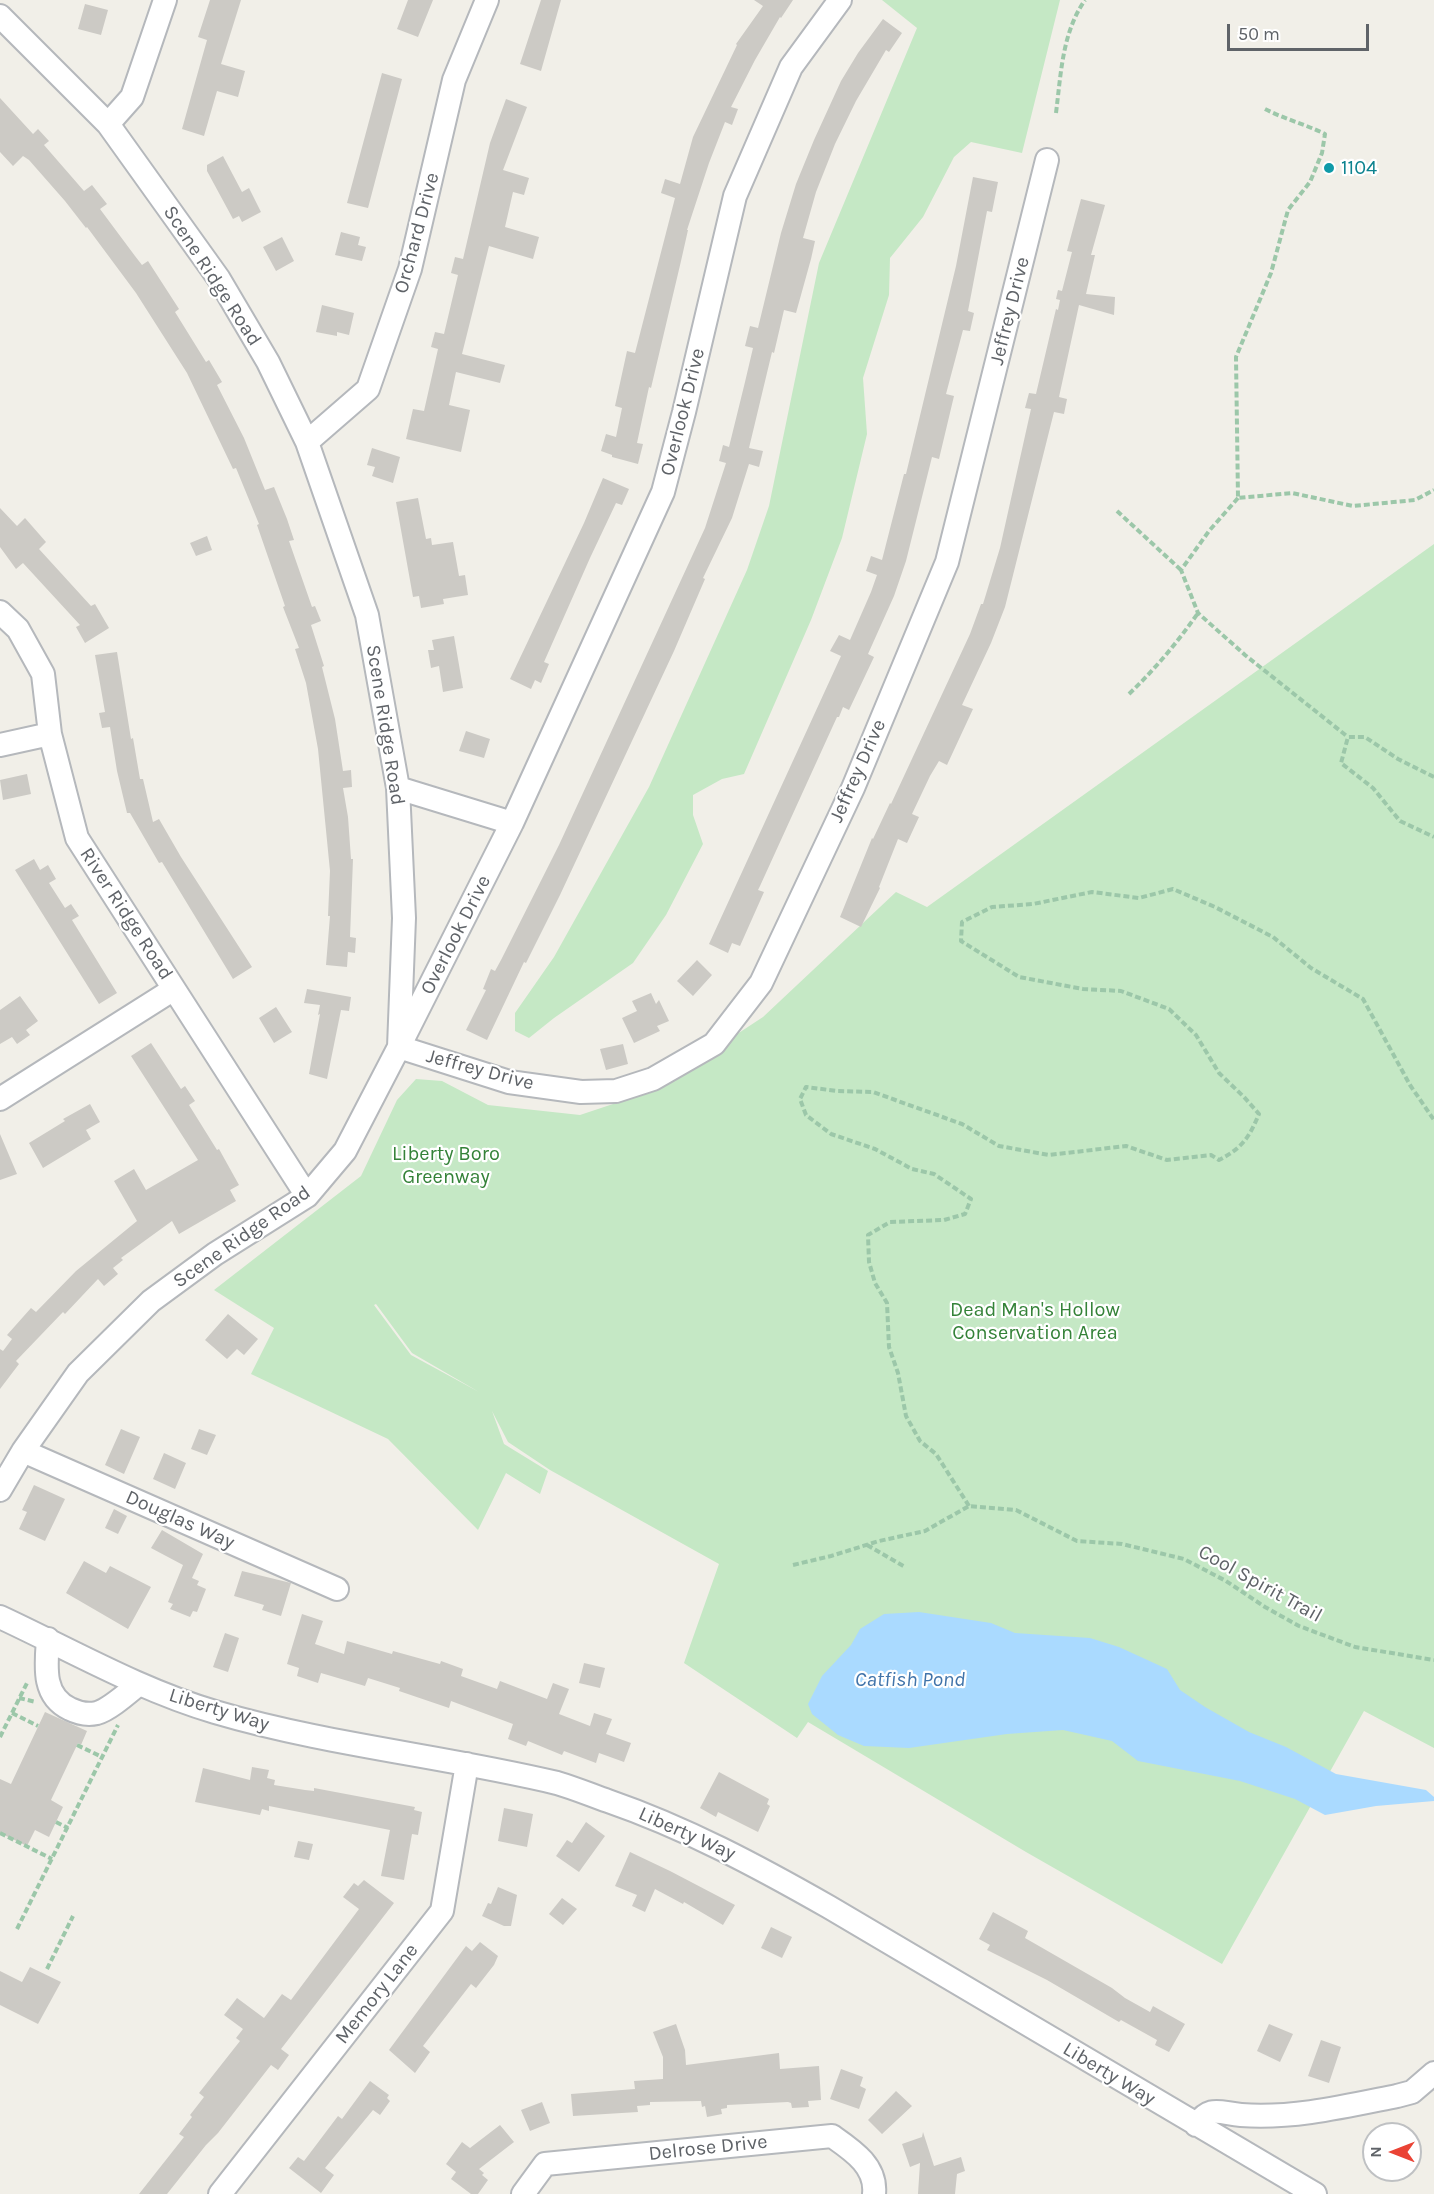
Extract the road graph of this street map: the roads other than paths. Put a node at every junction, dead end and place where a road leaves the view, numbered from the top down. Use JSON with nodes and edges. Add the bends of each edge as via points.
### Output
{"nodes":[{"id":1,"x":165,"y":0,"type":"edge"},
{"id":2,"x":487,"y":0,"type":"edge"},
{"id":3,"x":840,"y":0,"type":"edge"},
{"id":4,"x":0,"y":16,"type":"edge"},
{"id":5,"x":108,"y":124,"type":"junction"},
{"id":6,"x":1047,"y":160,"type":"dead end"},
{"id":7,"x":307,"y":442,"type":"junction"},
{"id":8,"x":0,"y":612,"type":"edge"},
{"id":9,"x":50,"y":734,"type":"junction"},
{"id":10,"x":0,"y":745,"type":"edge"},
{"id":11,"x":398,"y":788,"type":"junction"},
{"id":12,"x":512,"y":822,"type":"junction"},
{"id":13,"x":174,"y":989,"type":"junction"},
{"id":14,"x":399,"y":1047,"type":"junction"},
{"id":15,"x":0,"y":1099,"type":"edge"},
{"id":16,"x":307,"y":1196,"type":"junction"},
{"id":17,"x":23,"y":1450,"type":"junction"},
{"id":18,"x":0,"y":1490,"type":"edge"},
{"id":19,"x":337,"y":1588,"type":"dead end"},
{"id":20,"x":0,"y":1617,"type":"edge"},
{"id":21,"x":48,"y":1639,"type":"junction"},
{"id":22,"x":139,"y":1684,"type":"junction"},
{"id":23,"x":467,"y":1764,"type":"junction"},
{"id":24,"x":1434,"y":2073,"type":"edge"},
{"id":25,"x":1196,"y":2125,"type":"junction"},
{"id":26,"x":220,"y":2194,"type":"edge"},
{"id":27,"x":523,"y":2194,"type":"edge"},
{"id":28,"x":874,"y":2194,"type":"edge"},
{"id":29,"x":1315,"y":2194,"type":"edge"}],
"edges":[{"from":1,"to":5,"type":"street","via":[[132,97]]},
{"from":2,"to":7,"type":"street","name":"Orchard Drive","via":[[454,80],[410,269],[368,389]]},
{"from":3,"to":12,"type":"street","name":"Overlook Drive","via":[[791,67],[735,196],[663,492]]},
{"from":4,"to":5,"type":"street","name":"Scene Ridge Road"},
{"from":5,"to":7,"type":"street","name":"Scene Ridge Road","via":[[219,279],[268,362]]},
{"from":6,"to":14,"type":"street","name":"Jeffrey Drive","via":[[947,562],[853,788],[761,983],[714,1044],[653,1079],[616,1091],[581,1092],[509,1082]]},
{"from":7,"to":11,"type":"street","name":"Scene Ridge Road","via":[[367,615]]},
{"from":8,"to":9,"type":"street","name":"River Ridge Road","via":[[18,629],[44,674]]},
{"from":9,"to":10,"type":"street"},
{"from":9,"to":13,"type":"street","name":"River Ridge Road","via":[[76,837]]},
{"from":11,"to":12,"type":"street"},
{"from":11,"to":14,"type":"street","name":"Scene Ridge Road","via":[[404,918]]},
{"from":12,"to":14,"type":"street","name":"Overlook Drive"},
{"from":13,"to":15,"type":"street"},
{"from":13,"to":16,"type":"street","name":"River Ridge Road"},
{"from":14,"to":16,"type":"street","name":"Scene Ridge Road","via":[[345,1151]]},
{"from":16,"to":17,"type":"street","name":"Scene Ridge Road","via":[[151,1301],[78,1373]]},
{"from":17,"to":18,"type":"street","name":"Scene Ridge Road"},
{"from":17,"to":19,"type":"street","name":"Douglas Way"},
{"from":20,"to":21,"type":"street","name":"Liberty Way"},
{"from":21,"to":22,"type":"street","name":"Liberty Way"},
{"from":21,"to":22,"type":"street","via":[[48,1688],[60,1704],[78,1713],[98,1713]]},
{"from":22,"to":23,"type":"street","name":"Liberty Way","via":[[180,1701],[258,1724]]},
{"from":23,"to":25,"type":"street","name":"Liberty Way","via":[[559,1784],[692,1834],[764,1870]]},
{"from":23,"to":26,"type":"street","name":"Memory Lane","via":[[442,1911]]},
{"from":24,"to":25,"type":"street","via":[[1412,2092],[1398,2096],[1280,2115],[1209,2111]]},
{"from":25,"to":29,"type":"street","name":"Liberty Way"},
{"from":27,"to":28,"type":"street","name":"Delrose Drive","via":[[545,2164],[832,2136],[855,2151],[870,2171]]}]}
